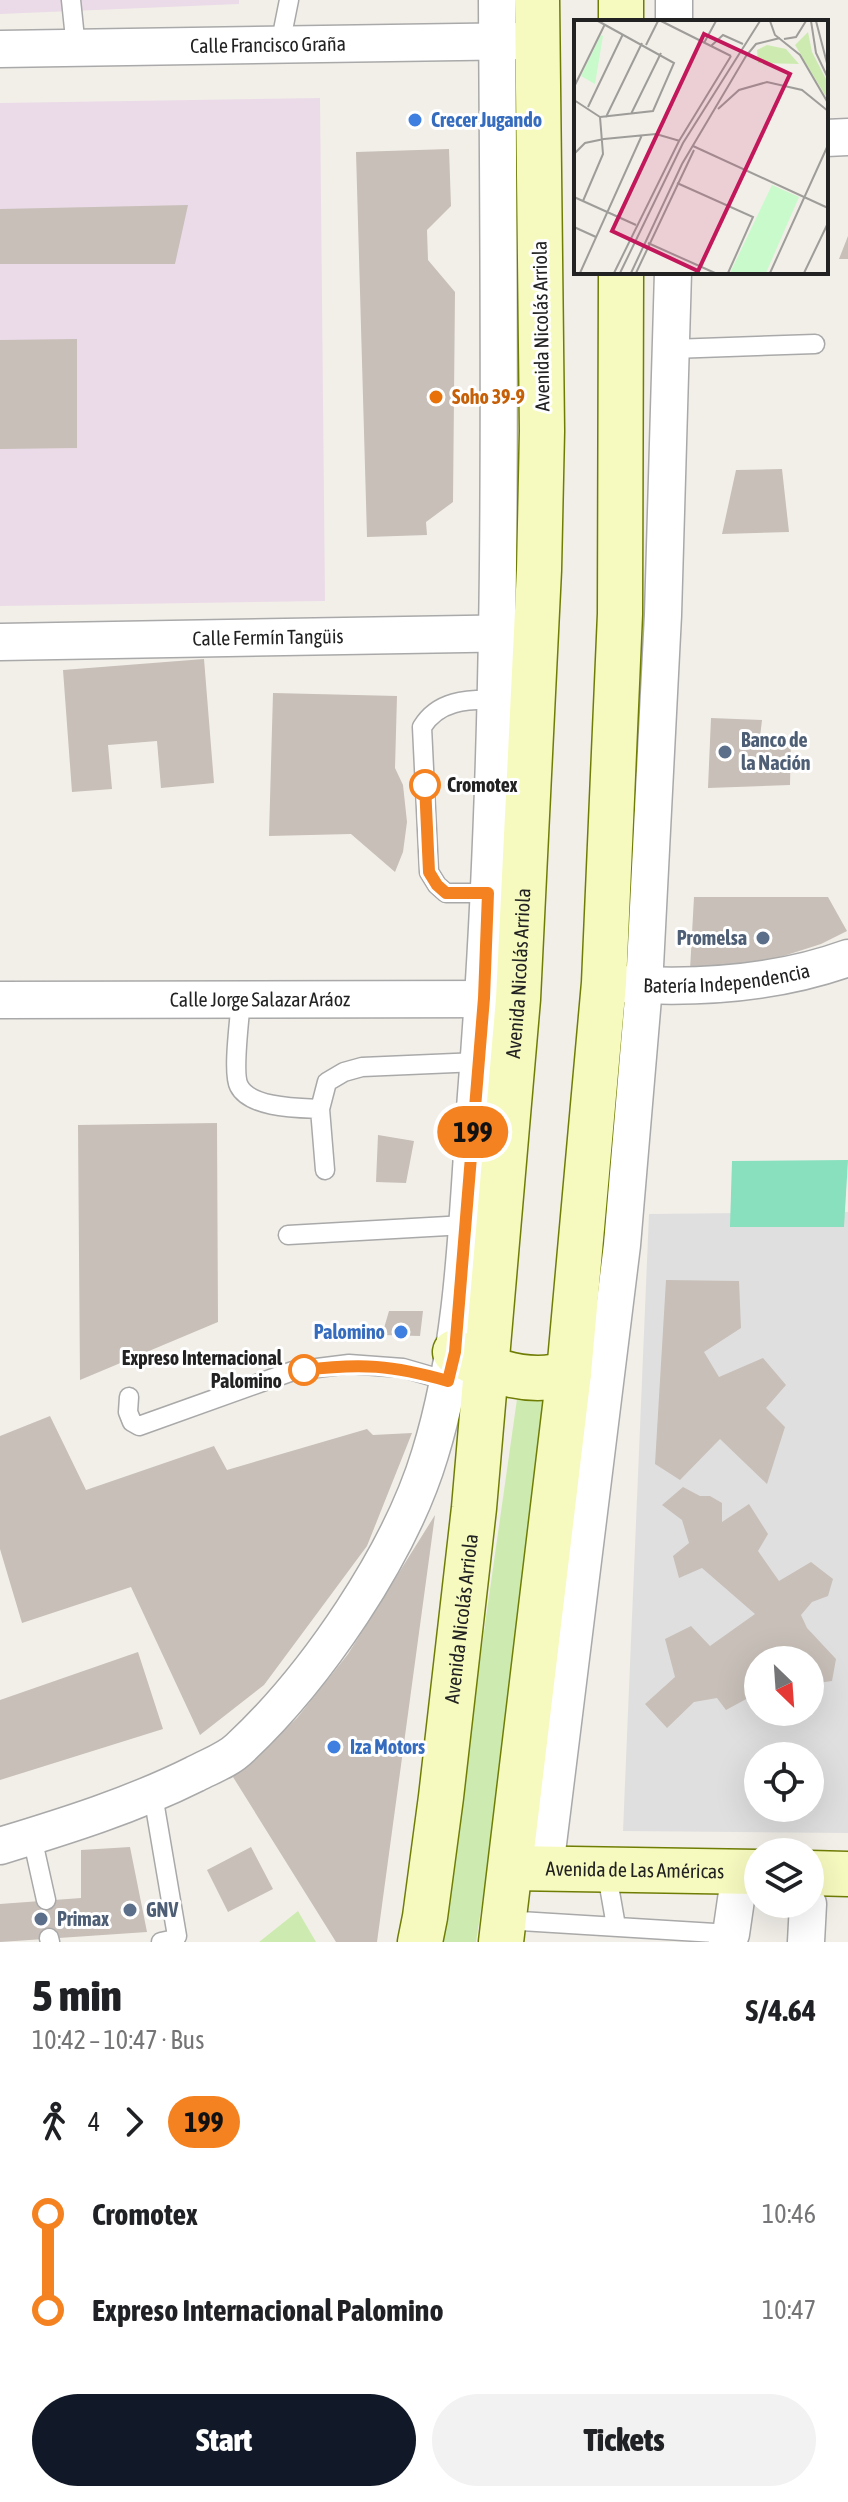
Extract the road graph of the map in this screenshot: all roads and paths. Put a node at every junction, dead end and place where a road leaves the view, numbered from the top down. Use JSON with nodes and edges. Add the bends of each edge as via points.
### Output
{"nodes":[{"id":1,"x":71,"y":0,"type":"edge"},
{"id":2,"x":289,"y":0,"type":"edge"},
{"id":3,"x":497,"y":0,"type":"edge"},
{"id":4,"x":524,"y":28,"type":"edge"},
{"id":5,"x":280,"y":45,"type":"junction"},
{"id":6,"x":76,"y":48,"type":"junction"},
{"id":7,"x":0,"y":49,"type":"edge"},
{"id":8,"x":848,"y":137,"type":"edge"},
{"id":9,"x":828,"y":138,"type":"edge"},
{"id":10,"x":621,"y":274,"type":"edge"},
{"id":11,"x":673,"y":274,"type":"edge"},
{"id":12,"x":815,"y":344,"type":"dead end"},
{"id":13,"x":672,"y":349,"type":"junction"},
{"id":14,"x":517,"y":633,"type":"junction"},
{"id":15,"x":0,"y":642,"type":"edge"},
{"id":16,"x":495,"y":700,"type":"junction"},
{"id":17,"x":488,"y":893,"type":"junction"},
{"id":18,"x":848,"y":958,"type":"edge"},
{"id":19,"x":624,"y":985,"type":"junction"},
{"id":20,"x":241,"y":999,"type":"junction"},
{"id":21,"x":501,"y":999,"type":"junction"},
{"id":22,"x":0,"y":1000,"type":"edge"},
{"id":23,"x":478,"y":1062,"type":"junction"},
{"id":24,"x":320,"y":1109,"type":"junction"},
{"id":25,"x":325,"y":1170,"type":"dead end"},
{"id":26,"x":465,"y":1225,"type":"junction"},
{"id":27,"x":288,"y":1235,"type":"dead end"},
{"id":28,"x":463,"y":1367,"type":"junction"},
{"id":29,"x":569,"y":1373,"type":"junction"},
{"id":30,"x":129,"y":1397,"type":"dead end"},
{"id":31,"x":153,"y":1795,"type":"junction"},
{"id":32,"x":16,"y":1841,"type":"edge"},
{"id":33,"x":528,"y":1868,"type":"junction"},
{"id":34,"x":606,"y":1869,"type":"junction"},
{"id":35,"x":744,"y":1872,"type":"edge"},
{"id":36,"x":824,"y":1873,"type":"edge"},
{"id":37,"x":848,"y":1874,"type":"edge"},
{"id":38,"x":744,"y":1888,"type":"edge"},
{"id":39,"x":46,"y":1900,"type":"dead end"},
{"id":40,"x":807,"y":1918,"type":"edge"},
{"id":41,"x":616,"y":1926,"type":"junction"},
{"id":42,"x":502,"y":1931,"type":"edge"},
{"id":43,"x":729,"y":1938,"type":"edge"},
{"id":44,"x":161,"y":1942,"type":"edge"},
{"id":45,"x":420,"y":1942,"type":"edge"},
{"id":46,"x":806,"y":1942,"type":"edge"}],
"edges":[{"from":1,"to":6,"type":"lane"},
{"from":2,"to":5,"type":"lane"},
{"from":3,"to":4,"type":"street","name":"Avenida Nicolás Arriola"},
{"from":4,"to":5,"type":"street","name":"Calle Francisco Graña"},
{"from":4,"to":14,"type":"main road","name":"Avenida Nicolás Arriola","via":[[542,431]]},
{"from":5,"to":6,"type":"street","name":"Calle Francisco Graña"},
{"from":6,"to":7,"type":"street","name":"Calle Francisco Graña"},
{"from":8,"to":9,"type":"street"},
{"from":10,"to":19,"type":"main road"},
{"from":11,"to":13,"type":"street"},
{"from":12,"to":13,"type":"lane"},
{"from":13,"to":19,"type":"street","via":[[663,615]]},
{"from":14,"to":15,"type":"street","name":"Calle Fermín Tangüis"},
{"from":14,"to":16,"type":"street","name":"Avenida Nicolás Arriola"},
{"from":14,"to":21,"type":"main road","name":"Avenida Nicolás Arriola"},
{"from":16,"to":17,"type":"street","name":"Avenida Nicolás Arriola"},
{"from":16,"to":17,"type":"lane","via":[[445,705],[422,727],[429,872],[446,893]]},
{"from":17,"to":21,"type":"street","name":"Avenida Nicolás Arriola"},
{"from":18,"to":19,"type":"street","name":"Batería Independencia","via":[[744,983]]},
{"from":19,"to":29,"type":"main road"},
{"from":19,"to":33,"type":"street","via":[[622,1245]]},
{"from":20,"to":21,"type":"street","name":"Calle Jorge Salazar Aráoz"},
{"from":20,"to":22,"type":"street","name":"Calle Jorge Salazar Aráoz"},
{"from":20,"to":24,"type":"lane","via":[[239,1086],[256,1100]]},
{"from":21,"to":23,"type":"street","name":"Avenida Nicolás Arriola"},
{"from":21,"to":28,"type":"main road","name":"Avenida Nicolás Arriola"},
{"from":23,"to":24,"type":"lane","via":[[344,1072],[327,1082]]},
{"from":23,"to":26,"type":"street","name":"Avenida Nicolás Arriola"},
{"from":24,"to":25,"type":"lane"},
{"from":26,"to":27,"type":"lane"},
{"from":26,"to":28,"type":"street","name":"Avenida Nicolás Arriola"},
{"from":28,"to":29,"type":"main road","via":[[537,1380]]},
{"from":28,"to":30,"type":"lane","via":[[349,1364],[293,1371],[139,1426],[128,1412]]},
{"from":28,"to":31,"type":"street","name":"Avenida Nicolás Arriola","via":[[403,1523],[347,1620],[298,1686],[235,1753]]},
{"from":28,"to":45,"type":"main road","name":"Avenida Nicolás Arriola","via":[[457,1658]]},
{"from":29,"to":33,"type":"main road"},
{"from":31,"to":32,"type":"street","name":"Avenida Nicolás Arriola"},
{"from":31,"to":44,"type":"lane","via":[[177,1936]]},
{"from":32,"to":39,"type":"lane"},
{"from":33,"to":34,"type":"main road","name":"Avenida de Las Américas"},
{"from":33,"to":42,"type":"main road"},
{"from":34,"to":35,"type":"main road","name":"Avenida de Las Américas"},
{"from":34,"to":41,"type":"lane"},
{"from":36,"to":37,"type":"main road"},
{"from":38,"to":43,"type":"street"},
{"from":40,"to":46,"type":"street"},
{"from":41,"to":42,"type":"lane"},
{"from":41,"to":43,"type":"lane"}]}
